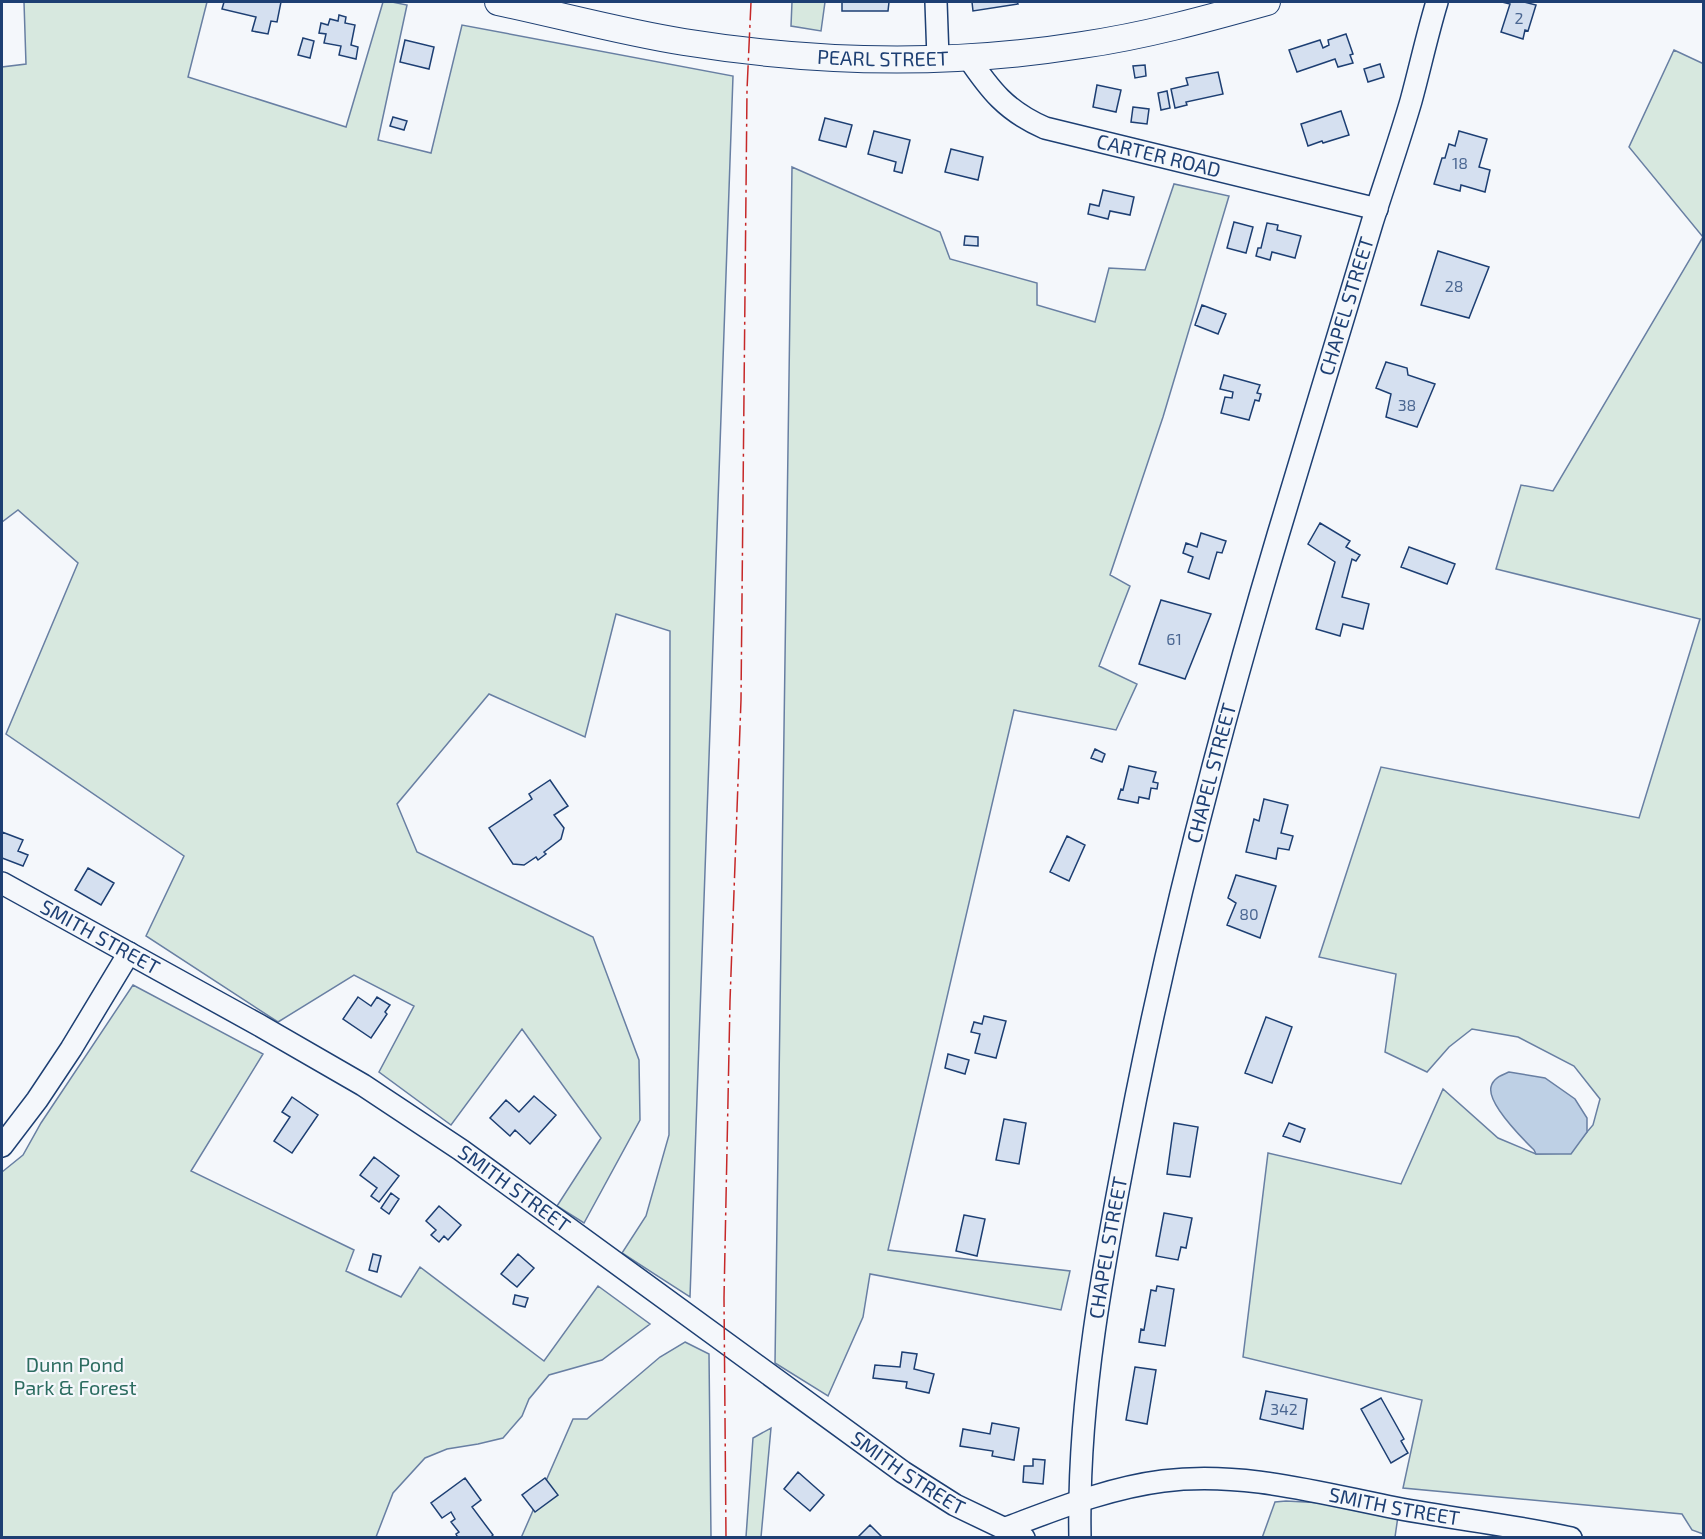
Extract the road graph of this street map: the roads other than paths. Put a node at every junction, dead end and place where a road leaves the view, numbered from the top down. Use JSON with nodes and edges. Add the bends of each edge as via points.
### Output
{"nodes":[{"id":1,"x":498,"y":2,"type":"edge"},
{"id":2,"x":936,"y":2,"type":"edge"},
{"id":3,"x":1267,"y":2,"type":"edge"},
{"id":4,"x":1426,"y":2,"type":"edge"},
{"id":5,"x":1437,"y":2,"type":"edge"},
{"id":6,"x":1430,"y":27,"type":"junction"},
{"id":7,"x":967,"y":56,"type":"junction"},
{"id":8,"x":938,"y":58,"type":"junction"},
{"id":9,"x":1377,"y":208,"type":"junction"},
{"id":10,"x":2,"y":883,"type":"edge"},
{"id":11,"x":129,"y":953,"type":"junction"},
{"id":12,"x":2,"y":1146,"type":"edge"},
{"id":13,"x":1079,"y":1500,"type":"junction"},
{"id":14,"x":1015,"y":1533,"type":"edge"},
{"id":15,"x":1080,"y":1538,"type":"edge"},
{"id":16,"x":1571,"y":1538,"type":"edge"}],
"edges":[{"from":1,"to":8,"type":"main road","name":"PEARL STREET","via":[[729,48],[862,59]]},
{"from":2,"to":8,"type":"street"},
{"from":3,"to":7,"type":"main road","name":"PEARL STREET","via":[[1132,36],[1036,51]]},
{"from":4,"to":6,"type":"street","name":"CHAPEL STREET"},
{"from":5,"to":6,"type":"street","name":"CHAPEL STREET"},
{"from":6,"to":9,"type":"street","name":"CHAPEL STREET"},
{"from":7,"to":8,"type":"main road","name":"PEARL STREET"},
{"from":7,"to":9,"type":"street","name":"CARTER ROAD","via":[[1009,108],[1045,128]]},
{"from":9,"to":13,"type":"street","name":"CHAPEL STREET","via":[[1241,661],[1174,922],[1097,1310]]},
{"from":10,"to":11,"type":"street","name":"SMITH STREET"},
{"from":11,"to":12,"type":"street","via":[[71,1049]]},
{"from":11,"to":14,"type":"street","name":"SMITH STREET","via":[[363,1085],[460,1150],[903,1472],[955,1505]]},
{"from":13,"to":14,"type":"street","name":"SMITH STREET"},
{"from":13,"to":15,"type":"street","name":"CHAPEL STREET"},
{"from":13,"to":16,"type":"street","name":"SMITH STREET","via":[[1163,1481],[1255,1481]]}]}
